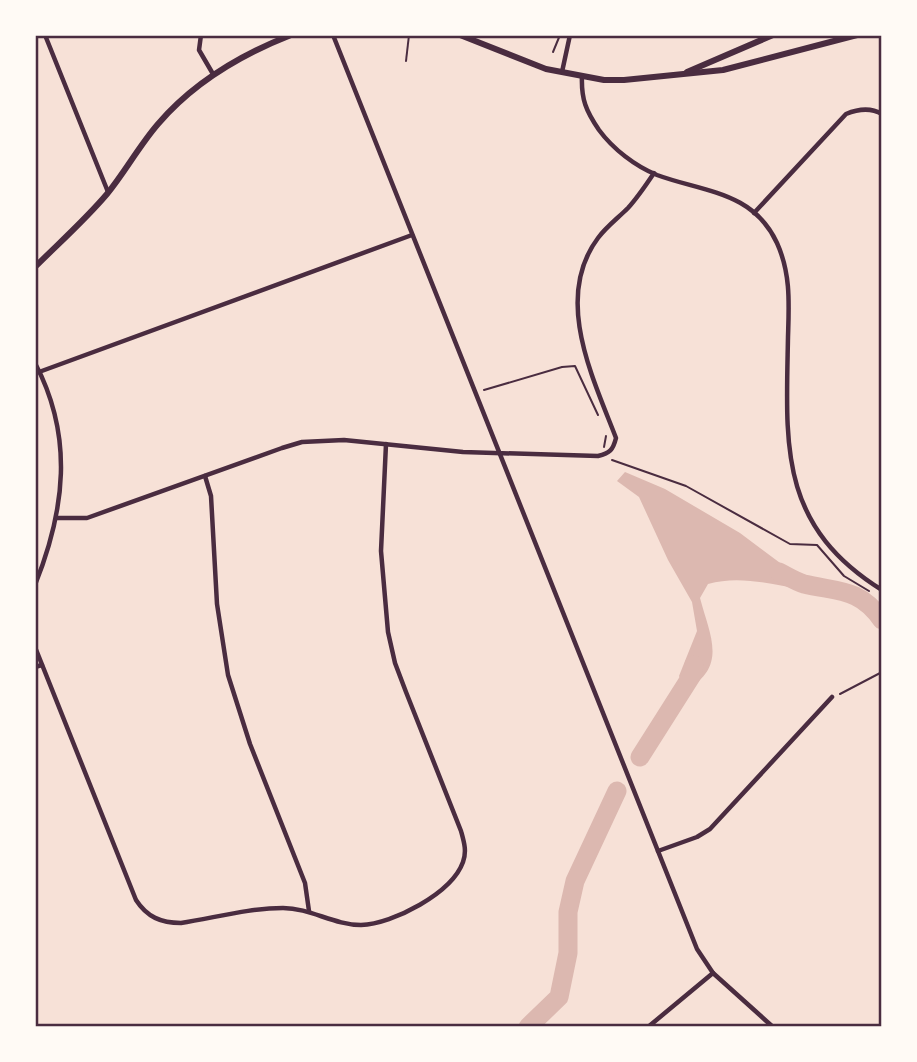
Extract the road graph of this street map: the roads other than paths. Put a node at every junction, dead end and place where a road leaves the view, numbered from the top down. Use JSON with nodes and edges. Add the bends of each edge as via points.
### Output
{"nodes":[{"id":1,"x":46,"y":35,"type":"edge"},
{"id":2,"x":201,"y":35,"type":"edge"},
{"id":3,"x":291,"y":35,"type":"edge"},
{"id":4,"x":332,"y":35,"type":"edge"},
{"id":5,"x":460,"y":35,"type":"edge"},
{"id":6,"x":570,"y":35,"type":"edge"},
{"id":7,"x":773,"y":35,"type":"edge"},
{"id":8,"x":857,"y":35,"type":"edge"},
{"id":9,"x":562,"y":72,"type":"junction"},
{"id":10,"x":213,"y":74,"type":"junction"},
{"id":11,"x":682,"y":74,"type":"junction"},
{"id":12,"x":582,"y":76,"type":"junction"},
{"id":13,"x":882,"y":114,"type":"edge"},
{"id":14,"x":654,"y":173,"type":"junction"},
{"id":15,"x":108,"y":192,"type":"junction"},
{"id":16,"x":754,"y":213,"type":"junction"},
{"id":17,"x":412,"y":235,"type":"junction"},
{"id":18,"x":35,"y":267,"type":"edge"},
{"id":19,"x":35,"y":363,"type":"edge"},
{"id":20,"x":40,"y":372,"type":"junction"},
{"id":21,"x":386,"y":444,"type":"junction"},
{"id":22,"x":499,"y":453,"type":"junction"},
{"id":23,"x":205,"y":476,"type":"junction"},
{"id":24,"x":57,"y":517,"type":"junction"},
{"id":25,"x":35,"y":585,"type":"edge"},
{"id":26,"x":882,"y":590,"type":"edge"},
{"id":27,"x":35,"y":647,"type":"edge"},
{"id":28,"x":42,"y":664,"type":"junction"},
{"id":29,"x":35,"y":667,"type":"edge"},
{"id":30,"x":832,"y":697,"type":"road end"},
{"id":31,"x":659,"y":852,"type":"junction"},
{"id":32,"x":309,"y":911,"type":"junction"},
{"id":33,"x":713,"y":973,"type":"junction"},
{"id":34,"x":648,"y":1027,"type":"edge"},
{"id":35,"x":773,"y":1027,"type":"edge"}],
"edges":[{"from":1,"to":15,"type":"street"},
{"from":2,"to":10,"type":"street","via":[[199,50]]},
{"from":3,"to":10,"type":"street"},
{"from":4,"to":17,"type":"street"},
{"from":5,"to":9,"type":"street"},
{"from":6,"to":9,"type":"street"},
{"from":7,"to":11,"type":"street"},
{"from":8,"to":11,"type":"street","via":[[723,70]]},
{"from":9,"to":12,"type":"street"},
{"from":10,"to":15,"type":"street","via":[[157,125]]},
{"from":11,"to":12,"type":"street","via":[[624,80]]},
{"from":12,"to":14,"type":"street","via":[[584,107],[608,142]]},
{"from":13,"to":16,"type":"street","via":[[868,109],[846,114]]},
{"from":14,"to":16,"type":"street","via":[[729,195]]},
{"from":14,"to":22,"type":"street","via":[[598,238],[581,274],[580,327],[585,355],[616,438],[613,449],[598,456]]},
{"from":15,"to":18,"type":"street"},
{"from":16,"to":26,"type":"street","via":[[774,236],[788,274],[788,450],[795,480],[820,534],[862,577]]},
{"from":17,"to":20,"type":"street"},
{"from":17,"to":22,"type":"street"},
{"from":19,"to":20,"type":"street"},
{"from":20,"to":24,"type":"street","via":[[61,447]]},
{"from":21,"to":22,"type":"street"},
{"from":21,"to":23,"type":"street","via":[[302,442]]},
{"from":21,"to":32,"type":"street","via":[[380,551],[388,632],[465,852],[452,881],[386,920],[349,924]]},
{"from":22,"to":31,"type":"street"},
{"from":23,"to":24,"type":"street","via":[[87,518]]},
{"from":23,"to":32,"type":"street","via":[[212,496],[217,604],[228,675],[305,883]]},
{"from":24,"to":25,"type":"street"},
{"from":27,"to":28,"type":"street"},
{"from":28,"to":29,"type":"street"},
{"from":28,"to":32,"type":"street","via":[[136,900],[148,915],[168,923],[269,909]]},
{"from":30,"to":31,"type":"street","via":[[710,829]]},
{"from":31,"to":33,"type":"street","via":[[697,948]]},
{"from":33,"to":34,"type":"street"},
{"from":33,"to":35,"type":"street"}]}
